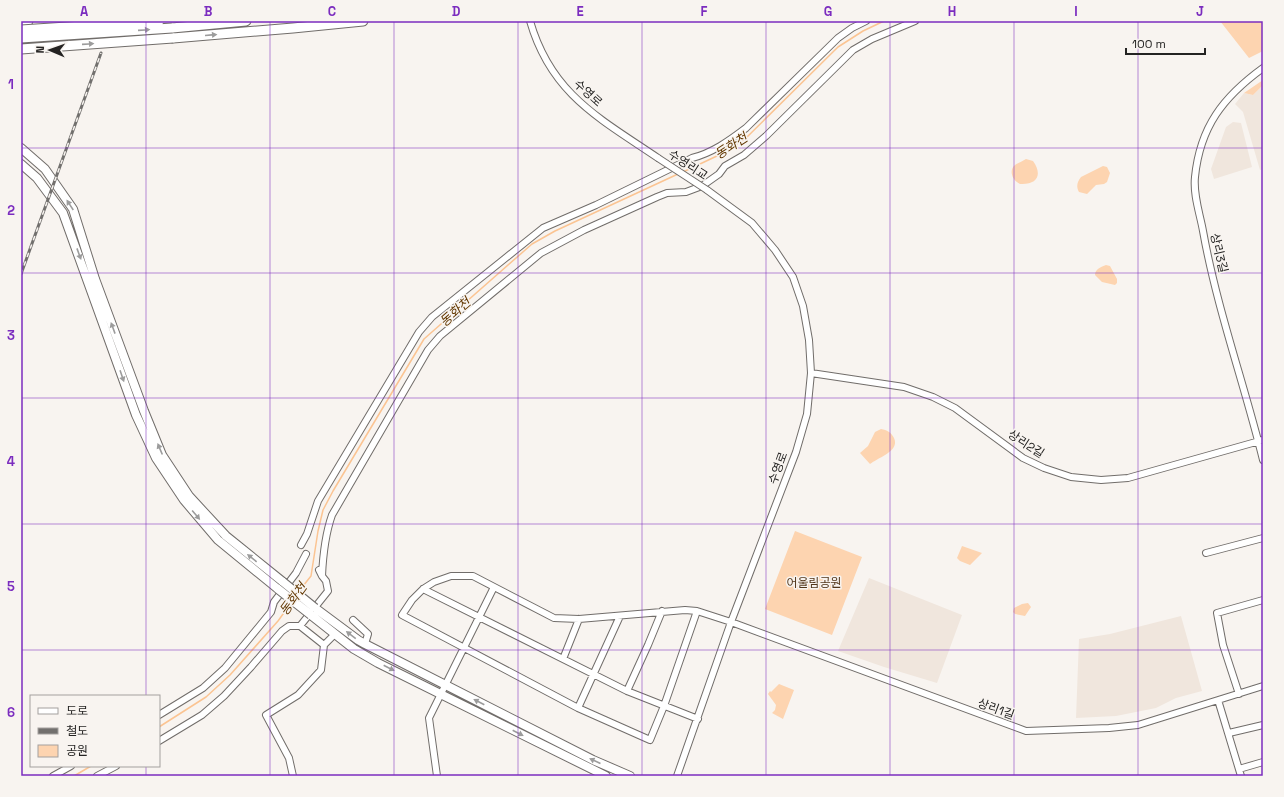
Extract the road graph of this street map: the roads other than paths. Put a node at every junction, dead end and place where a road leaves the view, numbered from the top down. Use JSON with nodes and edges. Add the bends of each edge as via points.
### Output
{"nodes":[{"id":1,"x":28,"y":21,"type":"edge"},
{"id":2,"x":159,"y":21,"type":"edge"},
{"id":3,"x":246,"y":21,"type":"edge"},
{"id":4,"x":364,"y":21,"type":"edge"},
{"id":5,"x":530,"y":21,"type":"edge"},
{"id":6,"x":866,"y":21,"type":"edge"},
{"id":7,"x":915,"y":21,"type":"edge"},
{"id":8,"x":21,"y":22,"type":"edge"},
{"id":9,"x":21,"y":30,"type":"edge"},
{"id":10,"x":21,"y":38,"type":"edge"},
{"id":11,"x":21,"y":49,"type":"edge"},
{"id":12,"x":1263,"y":68,"type":"edge"},
{"id":13,"x":21,"y":148,"type":"edge"},
{"id":14,"x":658,"y":158,"type":"joint"},
{"id":15,"x":21,"y":164,"type":"edge"},
{"id":16,"x":707,"y":190,"type":"joint"},
{"id":17,"x":810,"y":373,"type":"junction"},
{"id":18,"x":1261,"y":441,"type":"edge"},
{"id":19,"x":1263,"y":460,"type":"edge"},
{"id":20,"x":1263,"y":538,"type":"edge"},
{"id":21,"x":301,"y":545,"type":"dead end"},
{"id":22,"x":1206,"y":553,"type":"dead end"},
{"id":23,"x":306,"y":554,"type":"dead end"},
{"id":24,"x":319,"y":570,"type":"dead end"},
{"id":25,"x":322,"y":576,"type":"junction"},
{"id":26,"x":280,"y":586,"type":"junction"},
{"id":27,"x":494,"y":587,"type":"junction"},
{"id":28,"x":423,"y":589,"type":"junction"},
{"id":29,"x":1263,"y":600,"type":"edge"},
{"id":30,"x":313,"y":611,"type":"junction"},
{"id":31,"x":662,"y":611,"type":"junction"},
{"id":32,"x":697,"y":611,"type":"junction"},
{"id":33,"x":620,"y":616,"type":"junction"},
{"id":34,"x":479,"y":617,"type":"junction"},
{"id":35,"x":579,"y":619,"type":"junction"},
{"id":36,"x":353,"y":620,"type":"dead end"},
{"id":37,"x":731,"y":622,"type":"junction"},
{"id":38,"x":300,"y":626,"type":"junction"},
{"id":39,"x":335,"y":634,"type":"junction"},
{"id":40,"x":324,"y":644,"type":"junction"},
{"id":41,"x":365,"y":644,"type":"junction"},
{"id":42,"x":464,"y":647,"type":"junction"},
{"id":43,"x":562,"y":659,"type":"junction"},
{"id":44,"x":593,"y":674,"type":"junction"},
{"id":45,"x":445,"y":685,"type":"junction"},
{"id":46,"x":1263,"y":686,"type":"edge"},
{"id":47,"x":627,"y":691,"type":"junction"},
{"id":48,"x":440,"y":694,"type":"junction"},
{"id":49,"x":1239,"y":694,"type":"junction"},
{"id":50,"x":1218,"y":700,"type":"junction"},
{"id":51,"x":664,"y":706,"type":"junction"},
{"id":52,"x":578,"y":708,"type":"junction"},
{"id":53,"x":160,"y":714,"type":"edge"},
{"id":54,"x":698,"y":719,"type":"junction"},
{"id":55,"x":1263,"y":725,"type":"edge"},
{"id":56,"x":1229,"y":734,"type":"junction"},
{"id":57,"x":160,"y":740,"type":"edge"},
{"id":58,"x":1263,"y":762,"type":"edge"},
{"id":59,"x":69,"y":767,"type":"edge"},
{"id":60,"x":114,"y":767,"type":"edge"},
{"id":61,"x":1239,"y":768,"type":"junction"},
{"id":62,"x":53,"y":776,"type":"edge"},
{"id":63,"x":96,"y":776,"type":"edge"},
{"id":64,"x":293,"y":776,"type":"edge"},
{"id":65,"x":437,"y":776,"type":"edge"},
{"id":66,"x":606,"y":776,"type":"edge"},
{"id":67,"x":630,"y":776,"type":"edge"},
{"id":68,"x":677,"y":776,"type":"edge"},
{"id":69,"x":1242,"y":776,"type":"edge"}],
"edges":[{"from":1,"to":8,"type":"highway"},
{"from":2,"to":9,"type":"highway","bridge":true},
{"from":10,"to":3,"type":"highway","one_way":true,"bridge":true},
{"from":11,"to":4,"type":"highway","one_way":true,"bridge":true},
{"from":5,"to":14,"type":"street","name":"수영로","via":[[545,60],[577,100],[594,115]]},
{"from":6,"to":21,"type":"street","via":[[838,38],[746,128],[730,140],[543,228],[432,317],[419,332],[318,501]]},
{"from":7,"to":25,"type":"street","via":[[853,50],[766,136],[702,186],[686,192],[657,197],[552,246],[440,336],[428,350],[332,515],[324,547]]},
{"from":12,"to":18,"type":"street","name":"상리3길","via":[[1242,84],[1214,117],[1199,155],[1195,180],[1207,257]]},
{"from":26,"to":13,"type":"main road","one_way":true,"via":[[226,536],[189,496],[162,455],[95,279],[73,209],[44,169]]},
{"from":14,"to":16,"type":"street","name":"수영리교","bridge":true},
{"from":15,"to":26,"type":"main road","one_way":true,"via":[[37,178],[64,213],[136,415],[156,458],[184,500],[218,540]]},
{"from":16,"to":17,"type":"street","name":"수영로","via":[[752,223],[793,277],[803,306],[809,340]]},
{"from":17,"to":18,"type":"street","name":"상리2길","via":[[904,387],[933,397],[955,408],[1023,458],[1071,477],[1101,480],[1128,478]]},
{"from":17,"to":37,"type":"street","name":"수영로","via":[[807,414],[796,452]]},
{"from":18,"to":19,"type":"street","name":"상리3길"},
{"from":20,"to":22,"type":"street"},
{"from":23,"to":53,"type":"street","via":[[299,569],[274,602],[271,612],[225,668],[203,688]]},
{"from":24,"to":25,"type":"street"},
{"from":25,"to":38,"type":"street","via":[[328,591]]},
{"from":26,"to":30,"type":"main road","bridge":true},
{"from":27,"to":28,"type":"street","name":"상리1길","via":[[473,576],[451,576]]},
{"from":27,"to":34,"type":"street"},
{"from":27,"to":35,"type":"street","name":"상리1길","via":[[554,618]]},
{"from":28,"to":34,"type":"street"},
{"from":28,"to":42,"type":"street","name":"상리1길","via":[[402,616]]},
{"from":29,"to":49,"type":"street","via":[[1217,613]]},
{"from":30,"to":39,"type":"main road"},
{"from":41,"to":30,"type":"main road","one_way":true},
{"from":31,"to":32,"type":"street","name":"상리1길"},
{"from":31,"to":33,"type":"street","name":"상리1길"},
{"from":31,"to":47,"type":"street"},
{"from":32,"to":37,"type":"street","name":"상리1길"},
{"from":32,"to":51,"type":"street"},
{"from":33,"to":35,"type":"street","name":"상리1길"},
{"from":33,"to":44,"type":"street"},
{"from":34,"to":42,"type":"street"},
{"from":34,"to":43,"type":"street"},
{"from":35,"to":43,"type":"street"},
{"from":36,"to":41,"type":"street","via":[[368,634]]},
{"from":37,"to":50,"type":"street","name":"상리1길","via":[[1026,731],[1138,725]]},
{"from":37,"to":54,"type":"street","name":"수영로"},
{"from":38,"to":40,"type":"street"},
{"from":38,"to":57,"type":"street","via":[[289,626],[282,631],[224,696],[202,715]]},
{"from":39,"to":40,"type":"street"},
{"from":39,"to":48,"type":"main road","one_way":true,"via":[[354,649]]},
{"from":40,"to":64,"type":"street","via":[[321,670],[298,695],[266,715],[289,758]]},
{"from":41,"to":45,"type":"main road"},
{"from":42,"to":45,"type":"street"},
{"from":42,"to":52,"type":"street"},
{"from":43,"to":44,"type":"street"},
{"from":44,"to":47,"type":"street"},
{"from":44,"to":52,"type":"street"},
{"from":45,"to":48,"type":"street"},
{"from":67,"to":45,"type":"main road","one_way":true},
{"from":46,"to":49,"type":"street","name":"상리1길"},
{"from":47,"to":51,"type":"street"},
{"from":48,"to":65,"type":"street","via":[[429,718]]},
{"from":48,"to":66,"type":"main road","one_way":true},
{"from":49,"to":50,"type":"street","name":"상리1길"},
{"from":50,"to":56,"type":"street"},
{"from":51,"to":52,"type":"street","via":[[650,740]]},
{"from":51,"to":54,"type":"street"},
{"from":54,"to":68,"type":"street","name":"수영로"},
{"from":55,"to":56,"type":"street"},
{"from":56,"to":61,"type":"street"},
{"from":58,"to":61,"type":"street"},
{"from":59,"to":62,"type":"street"},
{"from":60,"to":63,"type":"street"},
{"from":61,"to":69,"type":"street"}]}
